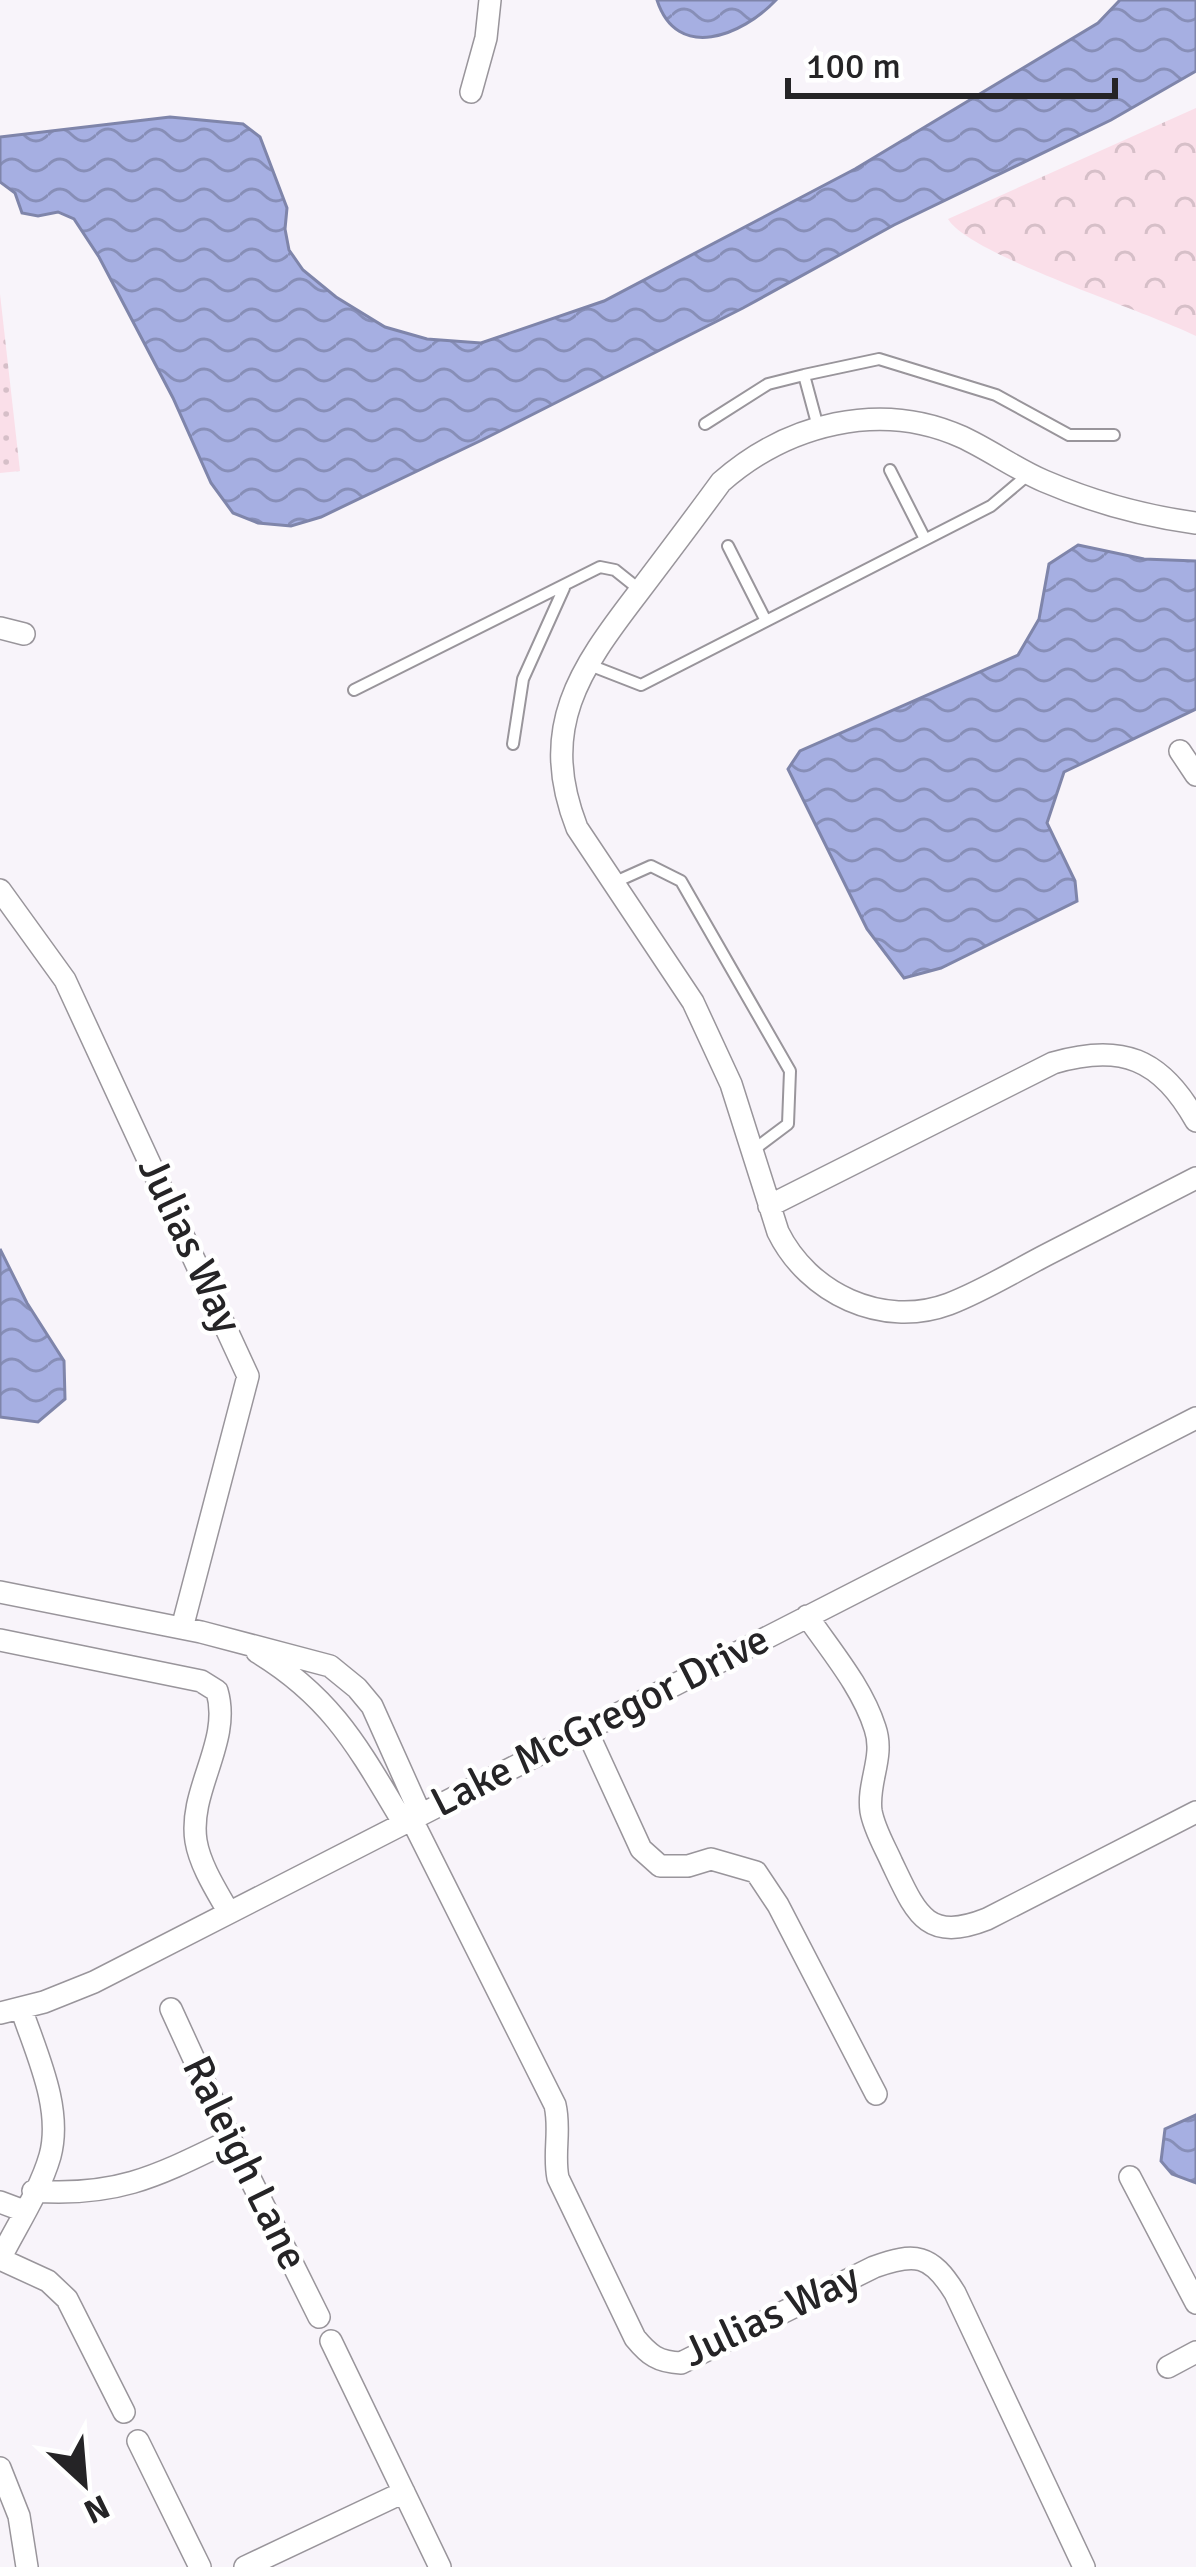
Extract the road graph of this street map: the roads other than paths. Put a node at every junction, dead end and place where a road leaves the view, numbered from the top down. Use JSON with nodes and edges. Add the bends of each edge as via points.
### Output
{"nodes":[{"id":1,"x":490,"y":0,"type":"edge"},
{"id":2,"x":471,"y":92,"type":"dead end"},
{"id":3,"x":804,"y":375,"type":"junction"},
{"id":4,"x":705,"y":424,"type":"dead end"},
{"id":5,"x":818,"y":427,"type":"junction"},
{"id":6,"x":1114,"y":435,"type":"dead end"},
{"id":7,"x":890,"y":470,"type":"dead end"},
{"id":8,"x":1030,"y":474,"type":"junction"},
{"id":9,"x":1196,"y":523,"type":"edge"},
{"id":10,"x":926,"y":539,"type":"junction"},
{"id":11,"x":728,"y":546,"type":"dead end"},
{"id":12,"x":564,"y":588,"type":"junction"},
{"id":13,"x":640,"y":590,"type":"junction"},
{"id":14,"x":766,"y":621,"type":"junction"},
{"id":15,"x":0,"y":628,"type":"edge"},
{"id":16,"x":24,"y":634,"type":"dead end"},
{"id":17,"x":586,"y":664,"type":"junction"},
{"id":18,"x":354,"y":690,"type":"dead end"},
{"id":19,"x":512,"y":744,"type":"dead end"},
{"id":20,"x":1180,"y":752,"type":"dead end"},
{"id":21,"x":1196,"y":775,"type":"edge"},
{"id":22,"x":613,"y":883,"type":"junction"},
{"id":23,"x":0,"y":890,"type":"edge"},
{"id":24,"x":1196,"y":1121,"type":"edge"},
{"id":25,"x":752,"y":1150,"type":"junction"},
{"id":26,"x":1196,"y":1178,"type":"edge"},
{"id":27,"x":769,"y":1206,"type":"junction"},
{"id":28,"x":1196,"y":1418,"type":"edge"},
{"id":29,"x":0,"y":1592,"type":"edge"},
{"id":30,"x":807,"y":1616,"type":"junction"},
{"id":31,"x":182,"y":1628,"type":"junction"},
{"id":32,"x":0,"y":1640,"type":"edge"},
{"id":33,"x":246,"y":1645,"type":"junction"},
{"id":34,"x":586,"y":1729,"type":"junction"},
{"id":35,"x":1196,"y":1812,"type":"edge"},
{"id":36,"x":411,"y":1817,"type":"junction"},
{"id":37,"x":227,"y":1911,"type":"junction"},
{"id":38,"x":171,"y":2009,"type":"dead end"},
{"id":39,"x":11,"y":2011,"type":"edge"},
{"id":40,"x":876,"y":2094,"type":"dead end"},
{"id":41,"x":231,"y":2140,"type":"junction"},
{"id":42,"x":1130,"y":2177,"type":"dead end"},
{"id":43,"x":29,"y":2201,"type":"junction"},
{"id":44,"x":0,"y":2202,"type":"edge"},
{"id":45,"x":0,"y":2259,"type":"edge"},
{"id":46,"x":1196,"y":2302,"type":"edge"},
{"id":47,"x":319,"y":2317,"type":"dead end"},
{"id":48,"x":331,"y":2341,"type":"dead end"},
{"id":49,"x":1196,"y":2352,"type":"edge"},
{"id":50,"x":1168,"y":2367,"type":"dead end"},
{"id":51,"x":124,"y":2412,"type":"dead end"},
{"id":52,"x":138,"y":2441,"type":"dead end"},
{"id":53,"x":0,"y":2468,"type":"edge"},
{"id":54,"x":404,"y":2492,"type":"junction"},
{"id":55,"x":28,"y":2567,"type":"edge"},
{"id":56,"x":200,"y":2567,"type":"edge"},
{"id":57,"x":245,"y":2567,"type":"edge"},
{"id":58,"x":440,"y":2567,"type":"edge"},
{"id":59,"x":1084,"y":2567,"type":"edge"}],
"edges":[{"from":1,"to":2,"type":"street"},
{"from":3,"to":4,"type":"lane","via":[[768,384]]},
{"from":3,"to":5,"type":"lane"},
{"from":3,"to":6,"type":"lane","via":[[878,359],[996,395],[1069,435]]},
{"from":5,"to":8,"type":"street","via":[[888,419],[927,425]]},
{"from":5,"to":13,"type":"street","via":[[747,459]]},
{"from":7,"to":10,"type":"lane"},
{"from":8,"to":9,"type":"street","via":[[1150,517]]},
{"from":8,"to":10,"type":"lane","via":[[991,506]]},
{"from":10,"to":14,"type":"lane"},
{"from":11,"to":14,"type":"lane"},
{"from":12,"to":13,"type":"lane","via":[[600,567]]},
{"from":12,"to":18,"type":"lane"},
{"from":12,"to":19,"type":"lane","via":[[523,679]]},
{"from":13,"to":17,"type":"street"},
{"from":14,"to":17,"type":"lane","via":[[641,685]]},
{"from":15,"to":16,"type":"street"},
{"from":17,"to":22,"type":"street","via":[[561,737],[567,802]]},
{"from":20,"to":21,"type":"street"},
{"from":22,"to":25,"type":"street","via":[[693,1002]]},
{"from":22,"to":25,"type":"lane","via":[[651,866],[681,881],[790,1071],[788,1124]]},
{"from":23,"to":31,"type":"street","name":"Julias Way","via":[[65,980],[248,1376]]},
{"from":24,"to":27,"type":"street","via":[[1179,1090],[1148,1066],[1119,1053],[1085,1054]]},
{"from":25,"to":27,"type":"street"},
{"from":26,"to":27,"type":"street","via":[[946,1305],[918,1311],[864,1306],[816,1282],[788,1253]]},
{"from":28,"to":30,"type":"street","name":"Lake McGregor Drive"},
{"from":29,"to":31,"type":"street","name":"Julias Way"},
{"from":30,"to":34,"type":"street","name":"Lake McGregor Drive"},
{"from":30,"to":35,"type":"street","via":[[874,1724],[872,1815],[914,1908],[931,1924],[955,1929],[987,1919]]},
{"from":31,"to":33,"type":"street","name":"Julias Way"},
{"from":32,"to":37,"type":"street","via":[[201,1681],[217,1691],[220,1728],[195,1835]]},
{"from":33,"to":36,"type":"street","name":"Julias Way","via":[[342,1722]]},
{"from":33,"to":36,"type":"street","name":"Julias Way","via":[[330,1666],[357,1688],[385,1728]]},
{"from":34,"to":36,"type":"street","name":"Lake McGregor Drive"},
{"from":34,"to":40,"type":"street","via":[[640,1849],[660,1866],[711,1858],[756,1872]]},
{"from":36,"to":37,"type":"street","name":"Lake McGregor Drive"},
{"from":36,"to":59,"type":"street","name":"Julias Way","via":[[555,2105],[558,2178],[649,2355],[681,2363],[874,2267],[898,2258],[933,2264],[955,2293]]},
{"from":37,"to":39,"type":"street","name":"Lake McGregor Drive","via":[[94,1982]]},
{"from":38,"to":41,"type":"street","name":"Raleigh Lane"},
{"from":39,"to":43,"type":"street","via":[[44,2081],[53,2133]]},
{"from":41,"to":43,"type":"street","via":[[135,2185]]},
{"from":41,"to":47,"type":"street","name":"Raleigh Lane"},
{"from":42,"to":46,"type":"street"},
{"from":43,"to":44,"type":"street"},
{"from":43,"to":45,"type":"street"},
{"from":45,"to":51,"type":"street","via":[[67,2299]]},
{"from":48,"to":54,"type":"street"},
{"from":49,"to":50,"type":"street"},
{"from":52,"to":56,"type":"street"},
{"from":53,"to":55,"type":"street"},
{"from":54,"to":57,"type":"street"},
{"from":54,"to":58,"type":"street"}]}
